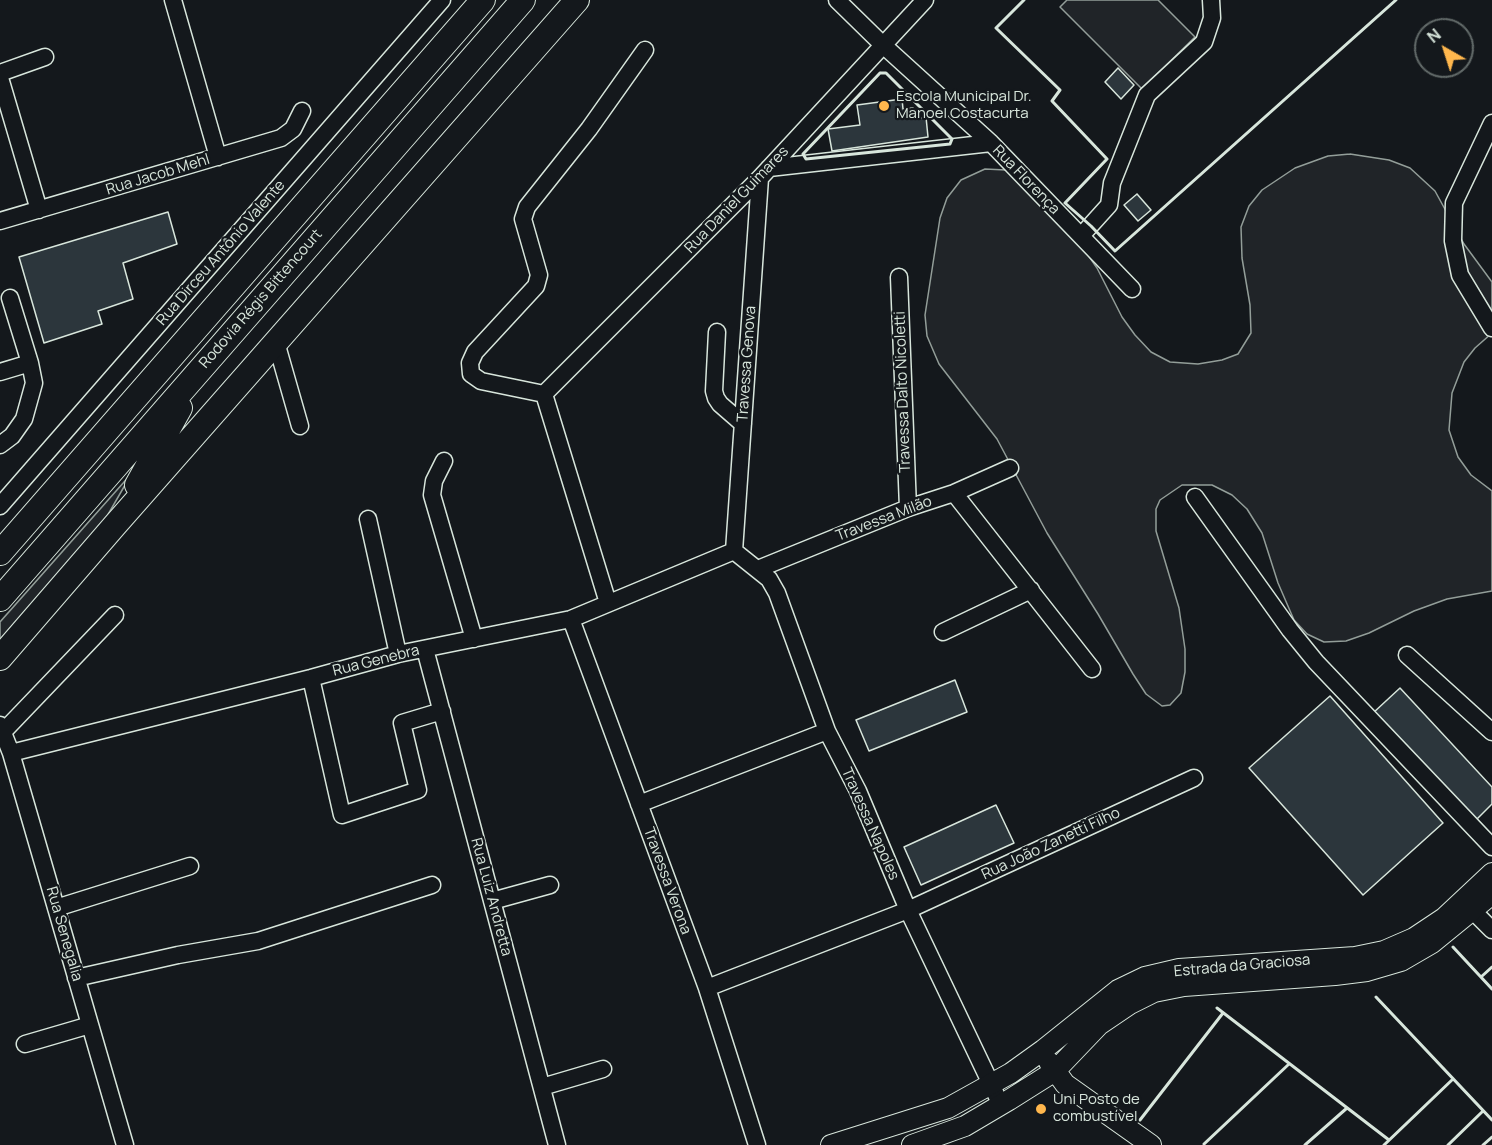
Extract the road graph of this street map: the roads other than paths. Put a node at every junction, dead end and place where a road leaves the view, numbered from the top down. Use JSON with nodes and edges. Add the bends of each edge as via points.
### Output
{"nodes":[{"id":1,"x":173,"y":0,"type":"edge"},
{"id":2,"x":442,"y":0,"type":"edge"},
{"id":3,"x":483,"y":0,"type":"edge"},
{"id":4,"x":523,"y":0,"type":"edge"},
{"id":5,"x":577,"y":0,"type":"edge"},
{"id":6,"x":837,"y":0,"type":"edge"},
{"id":7,"x":925,"y":0,"type":"edge"},
{"id":8,"x":1211,"y":0,"type":"edge"},
{"id":9,"x":883,"y":45,"type":"junction"},
{"id":10,"x":645,"y":50,"type":"dead end"},
{"id":11,"x":45,"y":57,"type":"dead end"},
{"id":12,"x":0,"y":73,"type":"edge"},
{"id":13,"x":0,"y":78,"type":"edge"},
{"id":14,"x":303,"y":111,"type":"dead end"},
{"id":15,"x":1492,"y":123,"type":"edge"},
{"id":16,"x":991,"y":143,"type":"junction"},
{"id":17,"x":218,"y":157,"type":"junction"},
{"id":18,"x":764,"y":173,"type":"junction"},
{"id":19,"x":39,"y":210,"type":"junction"},
{"id":20,"x":0,"y":221,"type":"edge"},
{"id":21,"x":1081,"y":236,"type":"junction"},
{"id":22,"x":899,"y":277,"type":"dead end"},
{"id":23,"x":1132,"y":289,"type":"dead end"},
{"id":24,"x":10,"y":298,"type":"dead end"},
{"id":25,"x":1492,"y":328,"type":"edge"},
{"id":26,"x":717,"y":332,"type":"dead end"},
{"id":27,"x":276,"y":342,"type":"junction"},
{"id":28,"x":30,"y":363,"type":"junction"},
{"id":29,"x":203,"y":367,"type":"junction"},
{"id":30,"x":0,"y":372,"type":"edge"},
{"id":31,"x":544,"y":394,"type":"junction"},
{"id":32,"x":743,"y":424,"type":"junction"},
{"id":33,"x":300,"y":426,"type":"dead end"},
{"id":34,"x":0,"y":445,"type":"edge"},
{"id":35,"x":444,"y":461,"type":"dead end"},
{"id":36,"x":1010,"y":468,"type":"dead end"},
{"id":37,"x":954,"y":493,"type":"junction"},
{"id":38,"x":1195,"y":497,"type":"dead end"},
{"id":39,"x":0,"y":506,"type":"edge"},
{"id":40,"x":908,"y":508,"type":"junction"},
{"id":41,"x":368,"y":519,"type":"dead end"},
{"id":42,"x":115,"y":525,"type":"junction"},
{"id":43,"x":734,"y":551,"type":"junction"},
{"id":44,"x":0,"y":553,"type":"edge"},
{"id":45,"x":758,"y":569,"type":"junction"},
{"id":46,"x":1031,"y":590,"type":"junction"},
{"id":47,"x":0,"y":599,"type":"edge"},
{"id":48,"x":608,"y":603,"type":"junction"},
{"id":49,"x":115,"y":615,"type":"dead end"},
{"id":50,"x":571,"y":619,"type":"junction"},
{"id":51,"x":943,"y":632,"type":"dead end"},
{"id":52,"x":474,"y":639,"type":"junction"},
{"id":53,"x":425,"y":649,"type":"junction"},
{"id":54,"x":398,"y":654,"type":"junction"},
{"id":55,"x":1407,"y":655,"type":"dead end"},
{"id":56,"x":0,"y":658,"type":"edge"},
{"id":57,"x":1092,"y":669,"type":"dead end"},
{"id":58,"x":311,"y":678,"type":"junction"},
{"id":59,"x":442,"y":711,"type":"junction"},
{"id":60,"x":1,"y":729,"type":"edge"},
{"id":61,"x":827,"y":731,"type":"junction"},
{"id":62,"x":1492,"y":732,"type":"edge"},
{"id":63,"x":11,"y":753,"type":"junction"},
{"id":64,"x":1194,"y":778,"type":"dead end"},
{"id":65,"x":639,"y":804,"type":"junction"},
{"id":66,"x":1492,"y":847,"type":"edge"},
{"id":67,"x":190,"y":866,"type":"dead end"},
{"id":68,"x":1492,"y":873,"type":"edge"},
{"id":69,"x":432,"y":885,"type":"dead end"},
{"id":70,"x":550,"y":885,"type":"dead end"},
{"id":71,"x":1492,"y":894,"type":"edge"},
{"id":72,"x":492,"y":901,"type":"junction"},
{"id":73,"x":56,"y":908,"type":"junction"},
{"id":74,"x":908,"y":910,"type":"junction"},
{"id":75,"x":1473,"y":911,"type":"junction"},
{"id":76,"x":1492,"y":930,"type":"edge"},
{"id":77,"x":76,"y":978,"type":"junction"},
{"id":78,"x":707,"y":988,"type":"junction"},
{"id":79,"x":90,"y":1025,"type":"junction"},
{"id":80,"x":25,"y":1044,"type":"dead end"},
{"id":81,"x":1042,"y":1050,"type":"junction"},
{"id":82,"x":603,"y":1070,"type":"dead end"},
{"id":83,"x":1055,"y":1071,"type":"junction"},
{"id":84,"x":990,"y":1086,"type":"junction"},
{"id":85,"x":542,"y":1087,"type":"junction"},
{"id":86,"x":1001,"y":1105,"type":"junction"},
{"id":87,"x":125,"y":1145,"type":"edge"},
{"id":88,"x":557,"y":1145,"type":"edge"},
{"id":89,"x":757,"y":1145,"type":"edge"},
{"id":90,"x":831,"y":1145,"type":"edge"},
{"id":91,"x":912,"y":1145,"type":"edge"},
{"id":92,"x":1150,"y":1145,"type":"edge"}],
"edges":[{"from":1,"to":17,"type":"street"},
{"from":2,"to":39,"type":"street","name":"Rua Dirceu Antônio Valente"},
{"from":3,"to":44,"type":"highway","name":"Rodovia Régis Bittencourt"},
{"from":4,"to":29,"type":"highway","name":"Rodovia Régis Bittencourt"},
{"from":5,"to":27,"type":"highway"},
{"from":6,"to":9,"type":"street","name":"Rua Florença"},
{"from":7,"to":9,"type":"street","name":"Rua Daniel Guimares"},
{"from":8,"to":21,"type":"street","via":[[1212,18],[1204,42],[1147,95],[1112,183],[1109,205]]},
{"from":9,"to":16,"type":"street","name":"Rua Florença"},
{"from":9,"to":18,"type":"street","name":"Rua Daniel Guimares"},
{"from":10,"to":31,"type":"street","via":[[527,207],[523,219],[539,275],[536,286],[475,352],[470,363],[471,374],[481,381]]},
{"from":11,"to":12,"type":"street"},
{"from":13,"to":19,"type":"street"},
{"from":14,"to":17,"type":"street","name":"Rua Jacob Mehl","via":[[293,129],[281,138]]},
{"from":15,"to":25,"type":"street","via":[[1454,203],[1453,241],[1460,274]]},
{"from":16,"to":18,"type":"street"},
{"from":16,"to":21,"type":"street","name":"Rua Florença"},
{"from":17,"to":19,"type":"street","name":"Rua Jacob Mehl"},
{"from":18,"to":31,"type":"street","name":"Rua Daniel Guimares"},
{"from":18,"to":32,"type":"street","name":"Travessa Genova"},
{"from":19,"to":20,"type":"street","name":"Rua Jacob Mehl"},
{"from":21,"to":23,"type":"street","name":"Rua Florença"},
{"from":22,"to":40,"type":"street","name":"Travessa Dalto Nicoletti"},
{"from":24,"to":28,"type":"street"},
{"from":26,"to":32,"type":"street","via":[[714,391],[720,404]]},
{"from":27,"to":33,"type":"street"},
{"from":27,"to":42,"type":"highway"},
{"from":28,"to":30,"type":"street"},
{"from":28,"to":34,"type":"street","via":[[34,382],[24,419]]},
{"from":29,"to":42,"type":"highway"},
{"from":29,"to":47,"type":"highway","name":"Rodovia Régis Bittencourt"},
{"from":31,"to":48,"type":"street"},
{"from":32,"to":43,"type":"street","name":"Travessa Genova"},
{"from":35,"to":52,"type":"street","via":[[432,495]]},
{"from":36,"to":37,"type":"street","name":"Travessa Milão"},
{"from":37,"to":40,"type":"street","name":"Travessa Milão"},
{"from":37,"to":46,"type":"street"},
{"from":38,"to":66,"type":"street","via":[[1316,662]]},
{"from":40,"to":45,"type":"street","name":"Travessa Milão"},
{"from":41,"to":54,"type":"street"},
{"from":42,"to":56,"type":"highway"},
{"from":43,"to":45,"type":"street","name":"Travessa Napoles"},
{"from":43,"to":48,"type":"street","name":"Rua Genebra"},
{"from":45,"to":61,"type":"street","name":"Travessa Napoles","via":[[777,592]]},
{"from":46,"to":51,"type":"street"},
{"from":46,"to":57,"type":"street"},
{"from":48,"to":50,"type":"street","name":"Rua Genebra"},
{"from":49,"to":60,"type":"street"},
{"from":50,"to":52,"type":"street","name":"Rua Genebra"},
{"from":50,"to":65,"type":"street","name":"Travessa Verona"},
{"from":52,"to":53,"type":"street","name":"Rua Genebra"},
{"from":53,"to":54,"type":"street","name":"Rua Genebra"},
{"from":53,"to":59,"type":"street","name":"Rua Luiz Andretta"},
{"from":54,"to":58,"type":"street","name":"Rua Genebra"},
{"from":55,"to":62,"type":"street"},
{"from":58,"to":59,"type":"street","via":[[342,815],[418,790],[402,723]]},
{"from":58,"to":63,"type":"street","name":"Rua Genebra"},
{"from":59,"to":72,"type":"street","name":"Rua Luiz Andretta"},
{"from":60,"to":63,"type":"street","name":"Rua Senegalia"},
{"from":61,"to":65,"type":"street"},
{"from":61,"to":74,"type":"street","name":"Travessa Napoles","via":[[858,791]]},
{"from":63,"to":73,"type":"street","name":"Rua Senegalia"},
{"from":64,"to":74,"type":"street","name":"Rua João Zanetti Filho"},
{"from":65,"to":78,"type":"street","name":"Travessa Verona"},
{"from":67,"to":73,"type":"street"},
{"from":68,"to":81,"type":"main road","name":"Estrada da Graciosa","via":[[1444,918],[1414,938],[1384,951],[1355,957],[1179,969],[1145,977],[1118,990]]},
{"from":69,"to":77,"type":"street","via":[[258,941]]},
{"from":70,"to":72,"type":"street"},
{"from":71,"to":75,"type":"main road","name":"Estrada da Graciosa"},
{"from":72,"to":85,"type":"street","name":"Rua Luiz Andretta"},
{"from":73,"to":77,"type":"street","name":"Rua Senegalia"},
{"from":74,"to":78,"type":"street","name":"Rua João Zanetti Filho"},
{"from":74,"to":84,"type":"street","name":"Travessa Napoles"},
{"from":75,"to":76,"type":"street"},
{"from":75,"to":83,"type":"main road","name":"Estrada da Graciosa","via":[[1401,961],[1366,971],[1184,986],[1154,992],[1100,1025]]},
{"from":77,"to":79,"type":"street","name":"Rua Senegalia"},
{"from":78,"to":89,"type":"street","name":"Travessa Verona"},
{"from":79,"to":80,"type":"street"},
{"from":79,"to":87,"type":"street","name":"Rua Senegalia"},
{"from":81,"to":83,"type":"main road"},
{"from":81,"to":84,"type":"main road","name":"Estrada da Graciosa"},
{"from":82,"to":85,"type":"street"},
{"from":83,"to":86,"type":"main road","name":"Estrada da Graciosa"},
{"from":83,"to":92,"type":"main road","via":[[1065,1084]]},
{"from":84,"to":86,"type":"street","name":"Travessa Napoles"},
{"from":84,"to":90,"type":"main road","name":"Estrada da Graciosa","via":[[948,1108]]},
{"from":85,"to":88,"type":"street","name":"Rua Luiz Andretta"},
{"from":86,"to":91,"type":"main road","name":"Estrada da Graciosa","via":[[965,1126]]}]}
